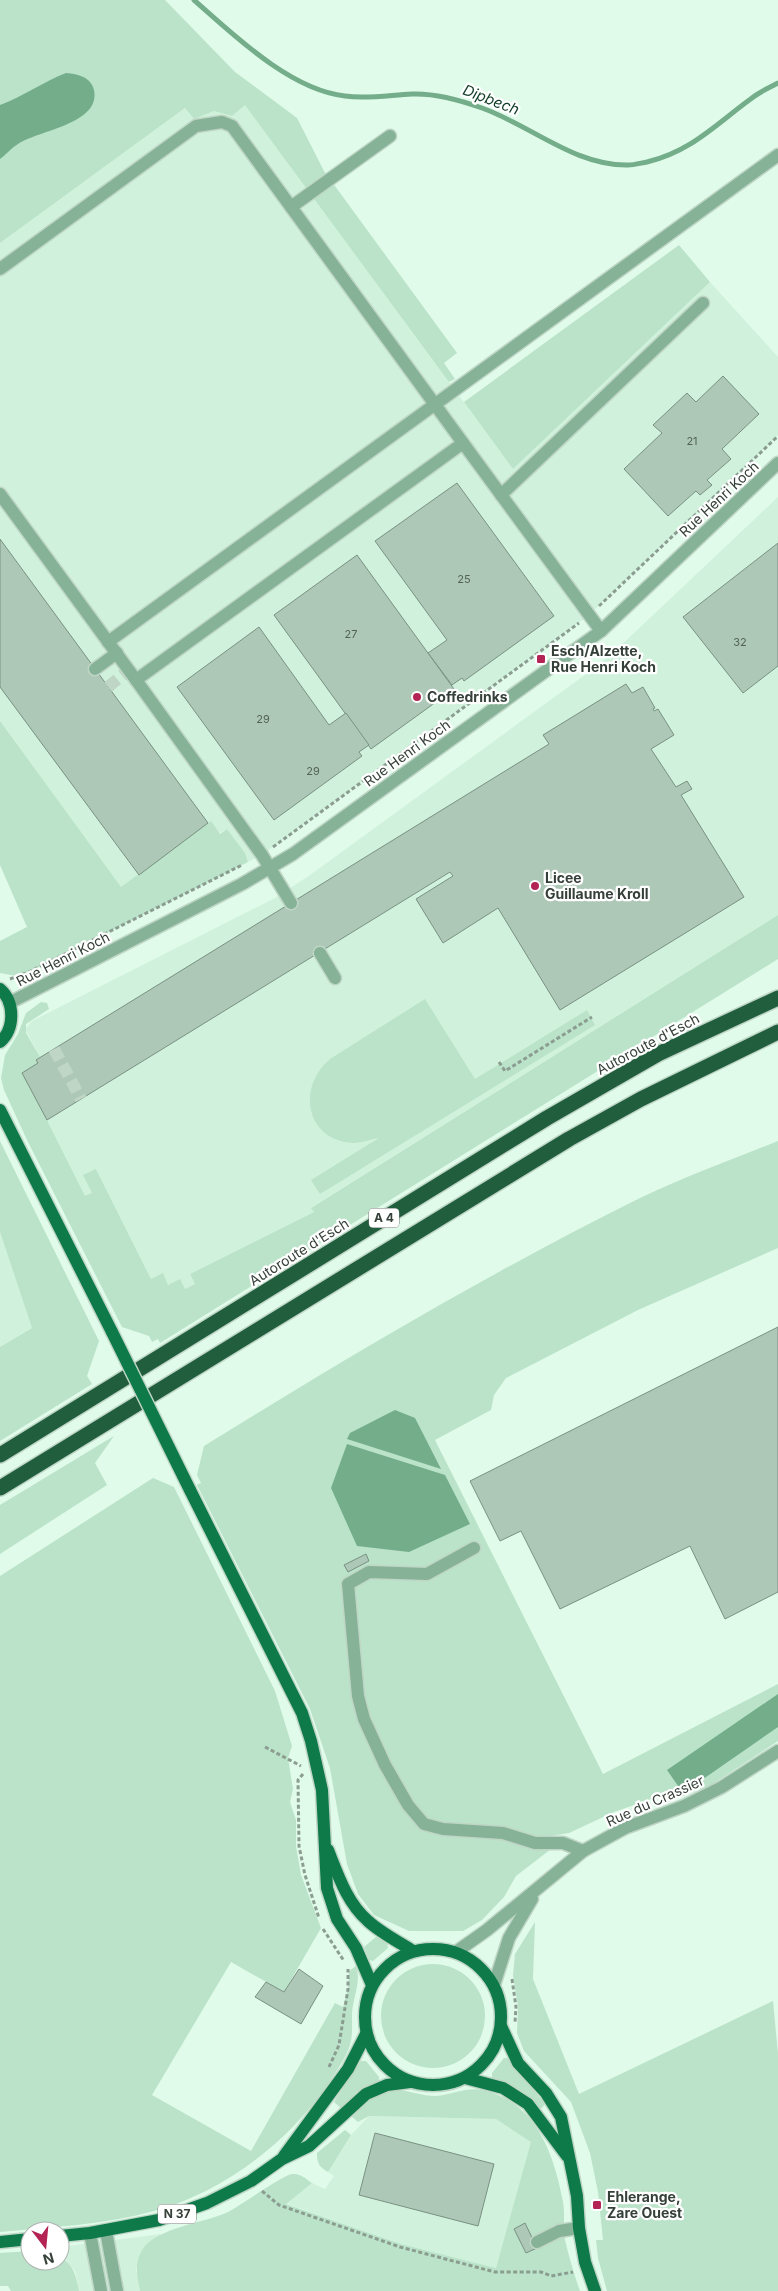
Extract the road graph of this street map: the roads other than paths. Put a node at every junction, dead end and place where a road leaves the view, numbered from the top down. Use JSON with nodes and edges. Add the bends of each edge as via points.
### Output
{"nodes":[{"id":1,"x":390,"y":136,"type":"dead end"},
{"id":2,"x":778,"y":155,"type":"edge"},
{"id":3,"x":292,"y":207,"type":"junction"},
{"id":4,"x":0,"y":269,"type":"edge"},
{"id":5,"x":703,"y":303,"type":"dead end"},
{"id":6,"x":434,"y":406,"type":"junction"},
{"id":7,"x":463,"y":443,"type":"junction"},
{"id":8,"x":778,"y":463,"type":"edge"},
{"id":9,"x":0,"y":494,"type":"edge"},
{"id":10,"x":501,"y":495,"type":"junction"},
{"id":11,"x":601,"y":631,"type":"junction"},
{"id":12,"x":108,"y":642,"type":"junction"},
{"id":13,"x":117,"y":653,"type":"junction"},
{"id":14,"x":95,"y":670,"type":"dead end"},
{"id":15,"x":136,"y":680,"type":"junction"},
{"id":16,"x":271,"y":869,"type":"junction"},
{"id":17,"x":291,"y":903,"type":"dead end"},
{"id":18,"x":320,"y":953,"type":"dead end"},
{"id":19,"x":335,"y":978,"type":"dead end"},
{"id":20,"x":0,"y":989,"type":"edge"},
{"id":21,"x":778,"y":998,"type":"edge"},
{"id":22,"x":9,"y":1003,"type":"junction"},
{"id":23,"x":778,"y":1032,"type":"edge"},
{"id":24,"x":0,"y":1042,"type":"edge"},
{"id":25,"x":0,"y":1110,"type":"edge"},
{"id":26,"x":0,"y":1455,"type":"edge"},
{"id":27,"x":0,"y":1488,"type":"edge"},
{"id":28,"x":474,"y":1548,"type":"dead end"},
{"id":29,"x":778,"y":1751,"type":"edge"},
{"id":30,"x":323,"y":1837,"type":"junction"},
{"id":31,"x":583,"y":1851,"type":"junction"},
{"id":32,"x":547,"y":1882,"type":"junction"},
{"id":33,"x":413,"y":1951,"type":"junction"},
{"id":34,"x":456,"y":1952,"type":"junction"},
{"id":35,"x":372,"y":1985,"type":"junction"},
{"id":36,"x":494,"y":1985,"type":"junction"},
{"id":37,"x":501,"y":2026,"type":"junction"},
{"id":38,"x":366,"y":2034,"type":"junction"},
{"id":39,"x":465,"y":2078,"type":"junction"},
{"id":40,"x":410,"y":2082,"type":"junction"},
{"id":41,"x":282,"y":2159,"type":"junction"},
{"id":42,"x":570,"y":2160,"type":"junction"},
{"id":43,"x":579,"y":2228,"type":"junction"},
{"id":44,"x":106,"y":2231,"type":"junction"},
{"id":45,"x":90,"y":2233,"type":"junction"},
{"id":46,"x":70,"y":2235,"type":"edge"},
{"id":47,"x":20,"y":2240,"type":"edge"},
{"id":48,"x":0,"y":2242,"type":"edge"},
{"id":49,"x":537,"y":2242,"type":"dead end"},
{"id":50,"x":101,"y":2291,"type":"edge"},
{"id":51,"x":118,"y":2291,"type":"edge"},
{"id":52,"x":595,"y":2291,"type":"edge"}],
"edges":[{"from":1,"to":3,"type":"street"},
{"from":2,"to":6,"type":"street"},
{"from":3,"to":4,"type":"street","via":[[232,126],[210,122],[196,126]]},
{"from":3,"to":6,"type":"street"},
{"from":5,"to":10,"type":"street"},
{"from":6,"to":7,"type":"street"},
{"from":6,"to":12,"type":"street"},
{"from":7,"to":10,"type":"street"},
{"from":7,"to":15,"type":"street"},
{"from":8,"to":11,"type":"street","name":"Rue Henri Koch"},
{"from":9,"to":12,"type":"street"},
{"from":10,"to":11,"type":"street"},
{"from":11,"to":16,"type":"street","name":"Rue Henri Koch"},
{"from":12,"to":13,"type":"street"},
{"from":13,"to":14,"type":"street"},
{"from":13,"to":15,"type":"street"},
{"from":15,"to":16,"type":"street"},
{"from":16,"to":17,"type":"street"},
{"from":16,"to":22,"type":"street","name":"Rue Henri Koch"},
{"from":18,"to":19,"type":"street"},
{"from":20,"to":22,"type":"main road"},
{"from":21,"to":26,"type":"highway","name":"Autoroute d'Esch","number":"A 4","via":[[658,1054],[555,1114]]},
{"from":22,"to":24,"type":"main road","via":[[12,1015],[10,1028]]},
{"from":23,"to":27,"type":"highway","number":"A 4","via":[[569,1139]]},
{"from":25,"to":30,"type":"main road","bridge":true,"via":[[302,1713],[321,1782]]},
{"from":28,"to":31,"type":"street","via":[[427,1574],[369,1572],[348,1584],[358,1696],[364,1719],[385,1765],[408,1805],[424,1824],[443,1829],[503,1833],[535,1843],[563,1843]]},
{"from":29,"to":31,"type":"street","name":"Rue du Crassier","via":[[722,1787],[684,1806],[625,1828]]},
{"from":30,"to":33,"type":"main road","via":[[353,1905],[368,1921]]},
{"from":30,"to":35,"type":"main road","via":[[327,1888],[337,1920],[356,1948]]},
{"from":31,"to":32,"type":"street","name":"Rue du Crassier"},
{"from":32,"to":34,"type":"street"},
{"from":32,"to":36,"type":"street","via":[[525,1909],[509,1938]]},
{"from":33,"to":34,"type":"main road","via":[[442,1949]]},
{"from":33,"to":35,"type":"main road","via":[[383,1970]]},
{"from":34,"to":36,"type":"main road","via":[[478,1966]]},
{"from":35,"to":38,"type":"main road","via":[[366,2001]]},
{"from":36,"to":37,"type":"main road","via":[[501,2005]]},
{"from":37,"to":39,"type":"main road","via":[[491,2053]]},
{"from":37,"to":42,"type":"main road","via":[[518,2063],[546,2093],[561,2117]]},
{"from":38,"to":40,"type":"main road","via":[[375,2055],[390,2071]]},
{"from":38,"to":41,"type":"main road","number":"N 37","via":[[348,2069]]},
{"from":39,"to":40,"type":"main road","via":[[428,2086]]},
{"from":39,"to":42,"type":"main road","via":[[503,2088],[528,2104]]},
{"from":40,"to":41,"type":"main road","number":"N 37","via":[[387,2084],[366,2094],[310,2146]]},
{"from":41,"to":44,"type":"main road","number":"N 37","via":[[251,2181],[208,2203],[159,2220]]},
{"from":42,"to":43,"type":"main road"},
{"from":43,"to":49,"type":"street","via":[[559,2231]]},
{"from":43,"to":52,"type":"main road","via":[[585,2262]]},
{"from":44,"to":45,"type":"main road","number":"N 37"},
{"from":44,"to":51,"type":"street"},
{"from":45,"to":46,"type":"main road","number":"N 37"},
{"from":45,"to":50,"type":"street"},
{"from":47,"to":48,"type":"main road"}]}
